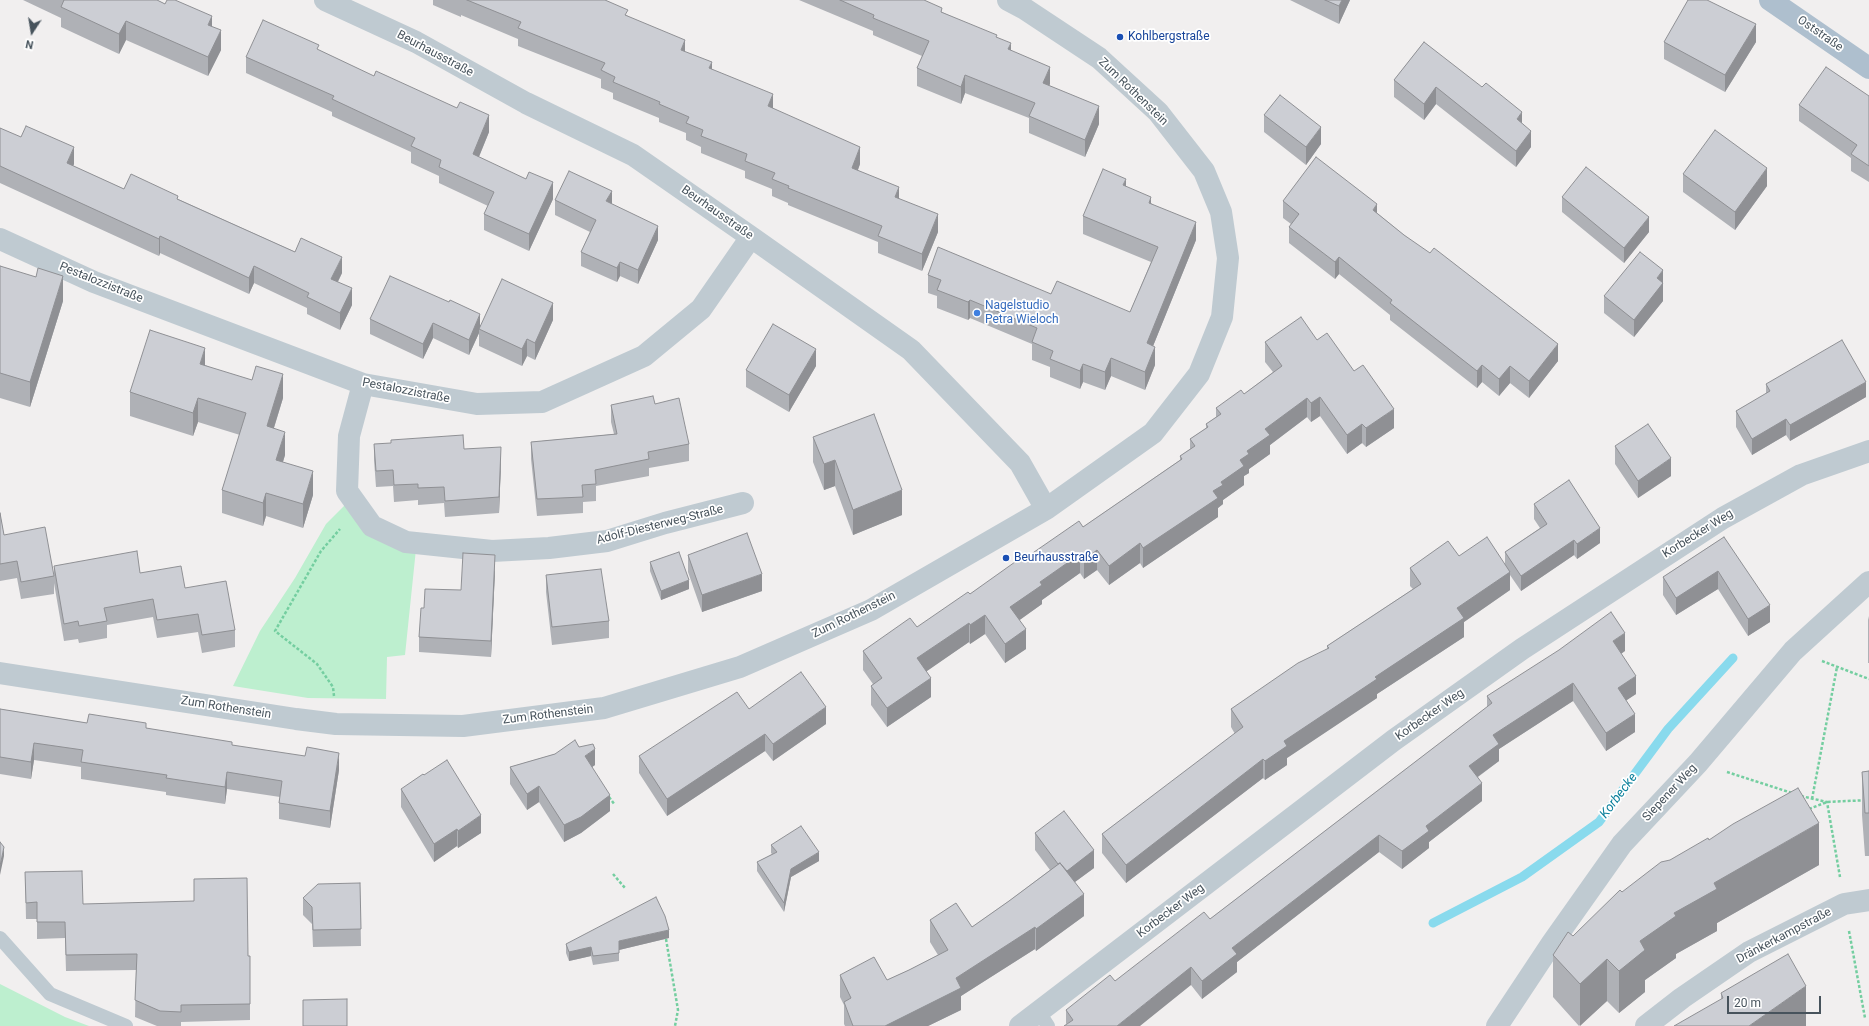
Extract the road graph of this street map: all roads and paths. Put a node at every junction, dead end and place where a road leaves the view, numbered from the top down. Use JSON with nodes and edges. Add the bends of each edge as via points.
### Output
{"nodes":[{"id":1,"x":325,"y":0,"type":"edge"},
{"id":2,"x":1770,"y":0,"type":"edge"},
{"id":3,"x":1021,"y":3,"type":"edge"},
{"id":4,"x":1869,"y":68,"type":"edge"},
{"id":5,"x":751,"y":237,"type":"junction"},
{"id":6,"x":0,"y":239,"type":"edge"},
{"id":7,"x":363,"y":384,"type":"junction"},
{"id":8,"x":1869,"y":451,"type":"edge"},
{"id":9,"x":743,"y":503,"type":"dead end"},
{"id":10,"x":358,"y":508,"type":"junction"},
{"id":11,"x":1046,"y":509,"type":"junction"},
{"id":12,"x":1869,"y":582,"type":"edge"},
{"id":13,"x":1793,"y":650,"type":"junction"},
{"id":14,"x":1837,"y":667,"type":"junction"},
{"id":15,"x":0,"y":673,"type":"edge"},
{"id":16,"x":1869,"y":679,"type":"edge"},
{"id":17,"x":336,"y":724,"type":"junction"},
{"id":18,"x":1698,"y":763,"type":"junction"},
{"id":19,"x":606,"y":792,"type":"edge"},
{"id":20,"x":1812,"y":799,"type":"junction"},
{"id":21,"x":1869,"y":800,"type":"edge"},
{"id":22,"x":1827,"y":802,"type":"junction"},
{"id":23,"x":615,"y":805,"type":"dead end"},
{"id":24,"x":1806,"y":810,"type":"edge"},
{"id":25,"x":613,"y":874,"type":"dead end"},
{"id":26,"x":624,"y":888,"type":"dead end"},
{"id":27,"x":1869,"y":900,"type":"edge"},
{"id":28,"x":1844,"y":904,"type":"junction"},
{"id":29,"x":0,"y":938,"type":"edge"},
{"id":30,"x":666,"y":939,"type":"edge"},
{"id":31,"x":1865,"y":1018,"type":"dead end"},
{"id":32,"x":1043,"y":1019,"type":"edge"},
{"id":33,"x":126,"y":1026,"type":"edge"},
{"id":34,"x":675,"y":1026,"type":"edge"},
{"id":35,"x":1020,"y":1026,"type":"edge"},
{"id":36,"x":1497,"y":1026,"type":"edge"},
{"id":37,"x":1646,"y":1026,"type":"edge"}],
"edges":[{"from":1,"to":5,"type":"street","name":"Beurhausstraße","via":[[416,42],[526,103],[633,155]]},
{"from":2,"to":4,"type":"main road","name":"Oststraße"},
{"from":3,"to":11,"type":"street","name":"Zum Rothenstein","via":[[1100,58],[1158,112],[1204,171],[1221,212],[1228,258],[1222,317],[1199,374],[1153,433]]},
{"from":5,"to":7,"type":"street","name":"Pestalozzistraße","via":[[701,309],[644,356],[542,402],[476,404]]},
{"from":5,"to":11,"type":"street","name":"Beurhausstraße","via":[[911,350],[1020,463]]},
{"from":6,"to":7,"type":"street","name":"Pestalozzistraße","via":[[94,282]]},
{"from":7,"to":10,"type":"street","name":"Adolf-Diesterweg-Straße","via":[[349,436],[346,491]]},
{"from":8,"to":32,"type":"street","name":"Korbecker Weg","via":[[1801,474],[1723,518],[1522,649],[1394,740]]},
{"from":9,"to":10,"type":"street","name":"Adolf-Diesterweg-Straße","via":[[607,541],[549,548],[492,550],[406,542],[372,526]]},
{"from":10,"to":17,"type":"path","via":[[321,551],[275,631],[317,664],[333,687]]},
{"from":11,"to":17,"type":"street","name":"Zum Rothenstein","via":[[871,610],[740,668],[604,708],[463,726]]},
{"from":12,"to":13,"type":"street","name":"Siepener Weg"},
{"from":13,"to":14,"type":"path"},
{"from":13,"to":18,"type":"street","name":"Siepener Weg"},
{"from":14,"to":16,"type":"path"},
{"from":14,"to":20,"type":"path"},
{"from":15,"to":17,"type":"street","name":"Zum Rothenstein","via":[[296,720]]},
{"from":18,"to":20,"type":"path"},
{"from":18,"to":36,"type":"street","name":"Siepener Weg","via":[[1622,844]]},
{"from":19,"to":23,"type":"path"},
{"from":20,"to":22,"type":"path"},
{"from":21,"to":22,"type":"path"},
{"from":22,"to":24,"type":"path"},
{"from":22,"to":28,"type":"path"},
{"from":25,"to":26,"type":"path"},
{"from":27,"to":28,"type":"street","name":"Dränkerkampstraße"},
{"from":28,"to":31,"type":"path"},
{"from":28,"to":37,"type":"street","name":"Dränkerkampstraße","via":[[1749,952]]},
{"from":29,"to":33,"type":"lane","via":[[50,994]]},
{"from":30,"to":34,"type":"path","via":[[678,1010]]},
{"from":32,"to":35,"type":"street","name":"Korbecker Weg"}]}
